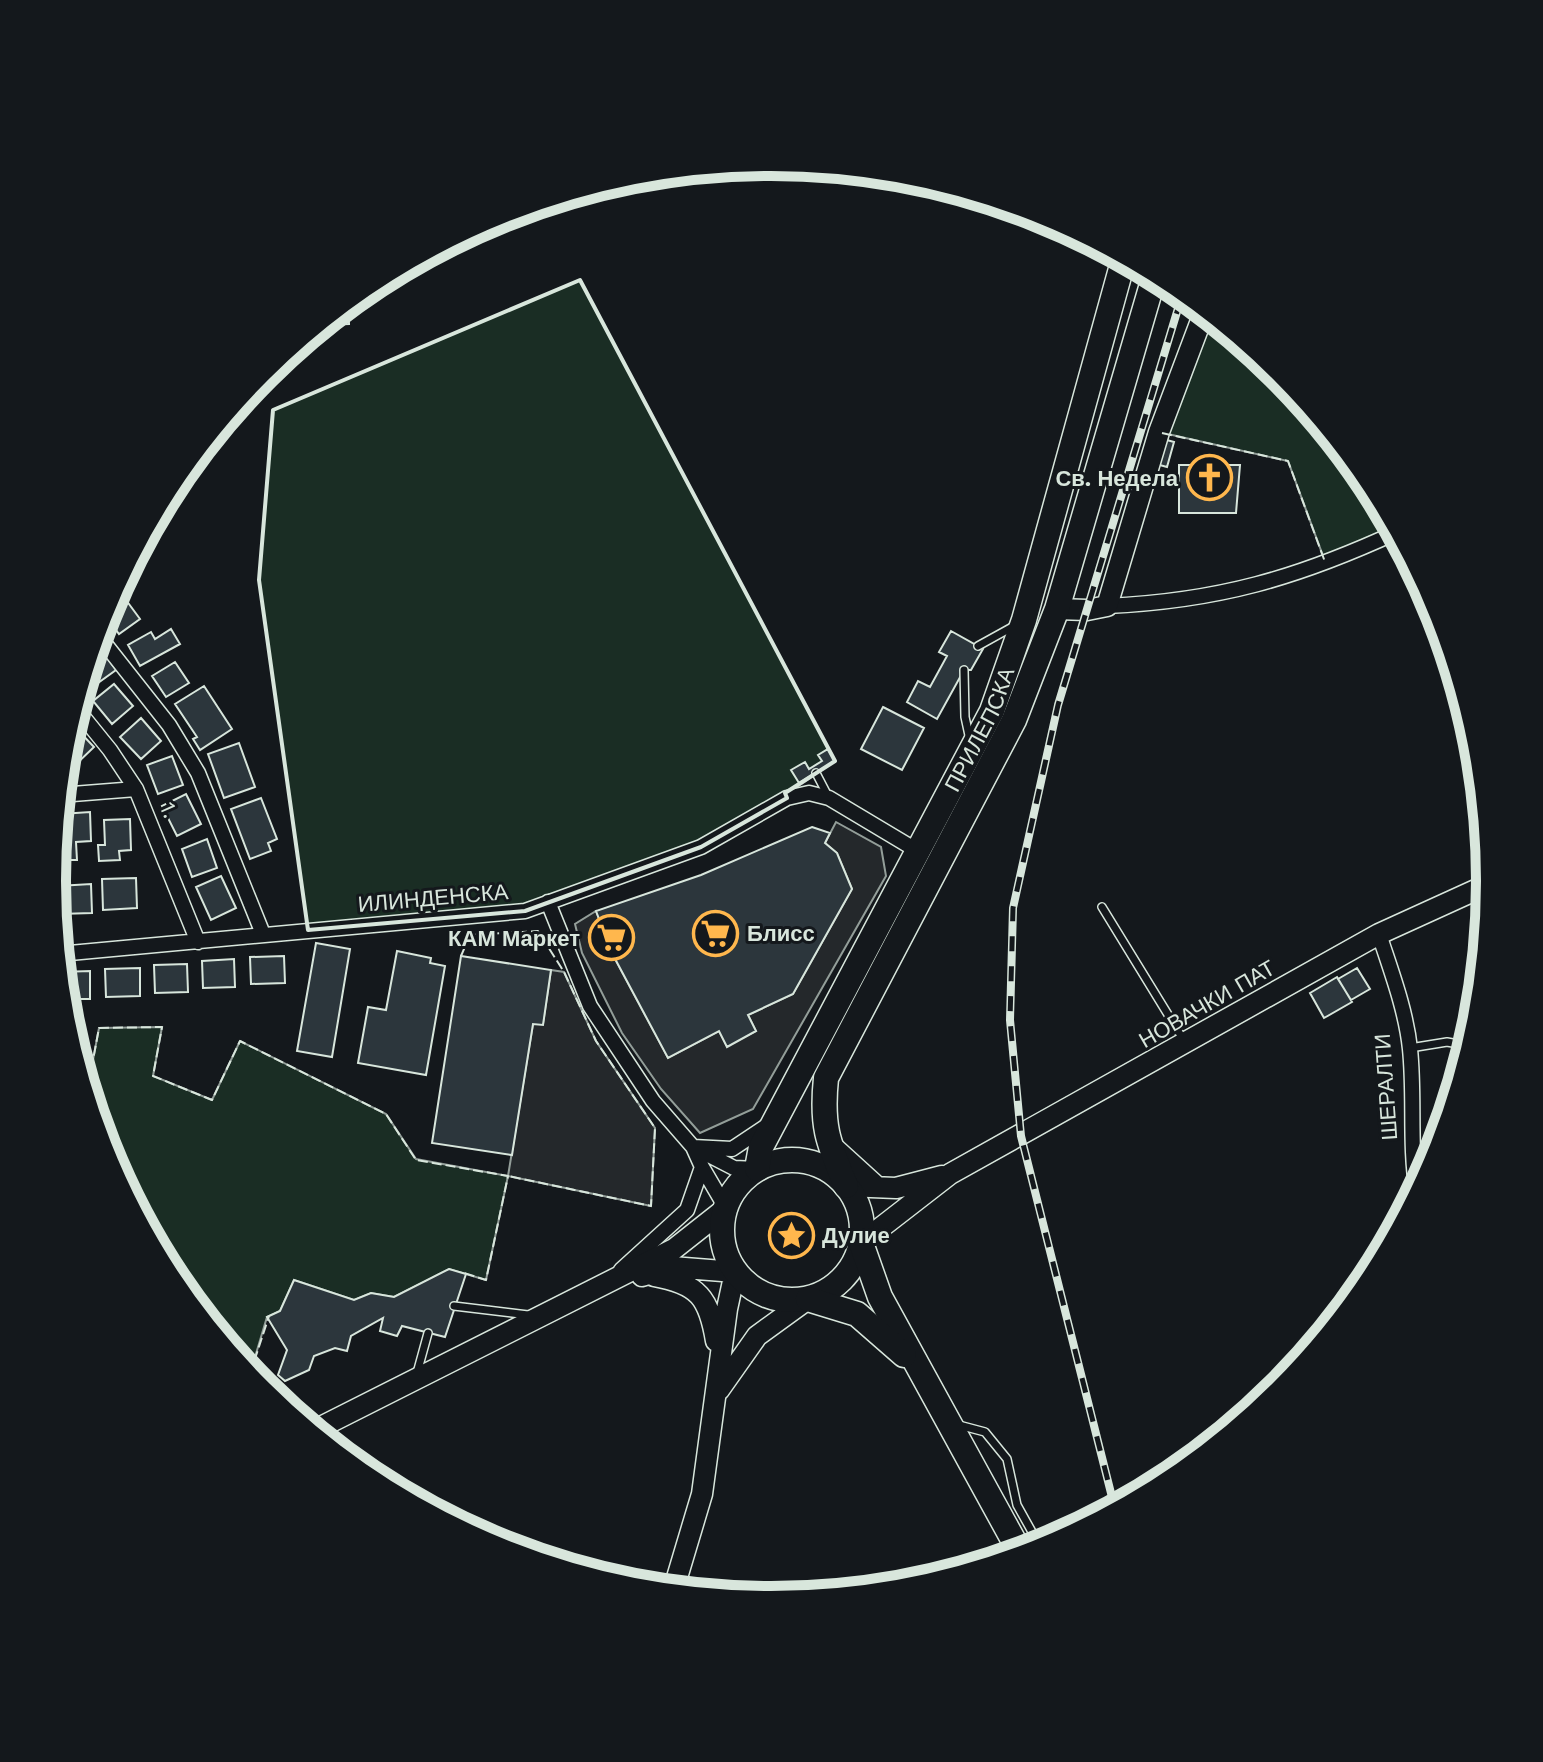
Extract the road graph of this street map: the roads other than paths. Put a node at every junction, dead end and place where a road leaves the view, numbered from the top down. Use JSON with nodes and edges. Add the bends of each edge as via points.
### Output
{"nodes":[{"id":1,"x":1121,"y":268,"type":"edge"},
{"id":2,"x":1151,"y":287,"type":"edge"},
{"id":3,"x":1201,"y":321,"type":"edge"},
{"id":4,"x":1387,"y":537,"type":"edge"},
{"id":5,"x":1107,"y":606,"type":"junction"},
{"id":6,"x":1057,"y":609,"type":"junction"},
{"id":7,"x":1024,"y":620,"type":"junction"},
{"id":8,"x":106,"y":646,"type":"edge"},
{"id":9,"x":978,"y":646,"type":"dead end"},
{"id":10,"x":964,"y":670,"type":"dead end"},
{"id":11,"x":85,"y":719,"type":"edge"},
{"id":12,"x":972,"y":749,"type":"junction"},
{"id":13,"x":816,"y":773,"type":"dead end"},
{"id":14,"x":136,"y":789,"type":"junction"},
{"id":15,"x":72,"y":794,"type":"edge"},
{"id":16,"x":829,"y":798,"type":"junction"},
{"id":17,"x":916,"y":850,"type":"junction"},
{"id":18,"x":1477,"y":890,"type":"edge"},
{"id":19,"x":548,"y":902,"type":"junction"},
{"id":20,"x":1102,"y":907,"type":"dead end"},
{"id":21,"x":263,"y":934,"type":"junction"},
{"id":22,"x":1379,"y":934,"type":"junction"},
{"id":23,"x":198,"y":942,"type":"junction"},
{"id":24,"x":70,"y":953,"type":"edge"},
{"id":25,"x":1186,"y":1044,"type":"junction"},
{"id":26,"x":1457,"y":1044,"type":"edge"},
{"id":27,"x":1410,"y":1048,"type":"junction"},
{"id":28,"x":778,"y":1115,"type":"junction"},
{"id":29,"x":827,"y":1140,"type":"junction"},
{"id":30,"x":693,"y":1147,"type":"junction"},
{"id":31,"x":702,"y":1167,"type":"junction"},
{"id":32,"x":1413,"y":1167,"type":"joint"},
{"id":33,"x":757,"y":1169,"type":"junction"},
{"id":34,"x":1414,"y":1172,"type":"edge"},
{"id":35,"x":950,"y":1174,"type":"junction"},
{"id":36,"x":846,"y":1186,"type":"junction"},
{"id":37,"x":877,"y":1187,"type":"junction"},
{"id":38,"x":726,"y":1208,"type":"junction"},
{"id":39,"x":889,"y":1222,"type":"junction"},
{"id":40,"x":861,"y":1243,"type":"junction"},
{"id":41,"x":735,"y":1272,"type":"junction"},
{"id":42,"x":646,"y":1275,"type":"junction"},
{"id":43,"x":875,"y":1283,"type":"junction"},
{"id":44,"x":599,"y":1289,"type":"junction"},
{"id":45,"x":808,"y":1299,"type":"junction"},
{"id":46,"x":454,"y":1306,"type":"dead end"},
{"id":47,"x":542,"y":1316,"type":"junction"},
{"id":48,"x":428,"y":1333,"type":"dead end"},
{"id":49,"x":914,"y":1364,"type":"junction"},
{"id":50,"x":719,"y":1366,"type":"junction"},
{"id":51,"x":416,"y":1378,"type":"junction"},
{"id":52,"x":717,"y":1394,"type":"junction"},
{"id":53,"x":947,"y":1423,"type":"junction"},
{"id":54,"x":324,"y":1426,"type":"edge"},
{"id":55,"x":1019,"y":1537,"type":"edge"},
{"id":56,"x":676,"y":1580,"type":"edge"}],
"edges":[{"from":1,"to":7,"type":"main road","name":"ПРИЛЕПСКА"},
{"from":2,"to":6,"type":"main road","name":"ПРИЛЕПСКА"},
{"from":3,"to":5,"type":"main road","via":[[1159,432]]},
{"from":4,"to":5,"type":"street","via":[[1259,586],[1215,596]]},
{"from":5,"to":6,"type":"main road"},
{"from":6,"to":29,"type":"main road","name":"ПРИЛЕПСКА","via":[[1014,720],[832,1059],[822,1116]]},
{"from":7,"to":9,"type":"lane"},
{"from":7,"to":12,"type":"main road","name":"ПРИЛЕПСКА","via":[[992,711]]},
{"from":8,"to":21,"type":"street","via":[[169,725],[198,773]]},
{"from":10,"to":12,"type":"lane"},
{"from":11,"to":14,"type":"street","name":"1."},
{"from":12,"to":17,"type":"main road","name":"ПРИЛЕПСКА"},
{"from":13,"to":16,"type":"lane"},
{"from":14,"to":15,"type":"street"},
{"from":14,"to":23,"type":"street","name":"1."},
{"from":16,"to":17,"type":"street","name":"ИЛИНДЕНСКА"},
{"from":16,"to":19,"type":"street","name":"ИЛИНДЕНСКА","via":[[809,793],[787,798],[701,847]]},
{"from":17,"to":28,"type":"main road","name":"ПРИЛЕПСКА"},
{"from":18,"to":22,"type":"main road","name":"НОВАЧКИ ПАТ"},
{"from":19,"to":21,"type":"street","name":"ИЛИНДЕНСКА","via":[[525,911]]},
{"from":19,"to":30,"type":"street","via":[[590,1006],[653,1101]]},
{"from":20,"to":25,"type":"lane"},
{"from":21,"to":23,"type":"street","name":"ИЛИНДЕНСКА"},
{"from":22,"to":25,"type":"main road","name":"НОВАЧКИ ПАТ"},
{"from":22,"to":27,"type":"street","name":"ШЕРАЛТИ"},
{"from":23,"to":24,"type":"street","name":"ИЛИНДЕНСКА"},
{"from":25,"to":35,"type":"main road","name":"НОВАЧКИ ПАТ"},
{"from":26,"to":27,"type":"lane"},
{"from":27,"to":32,"type":"street","name":"ШЕРАЛТИ"},
{"from":28,"to":30,"type":"street","via":[[732,1149]]},
{"from":28,"to":33,"type":"main road","name":"ПРИЛЕПСКА","via":[[761,1147]]},
{"from":29,"to":36,"type":"main road","name":"ПРИЛЕПСКА"},
{"from":29,"to":37,"type":"main road"},
{"from":30,"to":31,"type":"street"},
{"from":30,"to":33,"type":"street","via":[[734,1168]]},
{"from":31,"to":38,"type":"street"},
{"from":31,"to":44,"type":"street","via":[[687,1210]]},
{"from":32,"to":34,"type":"street","name":"ШЕРАЛТИ"},
{"from":33,"to":36,"type":"main road","via":[[795,1160],[823,1168]]},
{"from":33,"to":38,"type":"main road","via":[[743,1179]]},
{"from":35,"to":37,"type":"main road","via":[[896,1188]]},
{"from":35,"to":39,"type":"main road"},
{"from":36,"to":37,"type":"main road"},
{"from":36,"to":40,"type":"main road","via":[[857,1203]]},
{"from":38,"to":41,"type":"main road","via":[[721,1231]]},
{"from":38,"to":44,"type":"main road","via":[[674,1249]]},
{"from":39,"to":40,"type":"main road"},
{"from":39,"to":43,"type":"main road","via":[[876,1258]]},
{"from":40,"to":43,"type":"main road"},
{"from":40,"to":45,"type":"main road","via":[[843,1279]]},
{"from":41,"to":42,"type":"main road","via":[[672,1267]]},
{"from":41,"to":45,"type":"main road","via":[[768,1296]]},
{"from":41,"to":50,"type":"main road"},
{"from":42,"to":44,"type":"main road"},
{"from":42,"to":50,"type":"main road","via":[[689,1285],[701,1296],[710,1310]]},
{"from":43,"to":49,"type":"main road"},
{"from":44,"to":47,"type":"main road"},
{"from":45,"to":49,"type":"main road","via":[[857,1314]]},
{"from":45,"to":52,"type":"main road","via":[[757,1336]]},
{"from":46,"to":47,"type":"lane"},
{"from":47,"to":51,"type":"main road"},
{"from":48,"to":51,"type":"lane"},
{"from":49,"to":53,"type":"main road"},
{"from":50,"to":52,"type":"main road"},
{"from":51,"to":54,"type":"main road"},
{"from":52,"to":56,"type":"main road","via":[[702,1494]]},
{"from":53,"to":55,"type":"main road"},
{"from":53,"to":55,"type":"lane","via":[[985,1432],[1007,1459]]}]}
